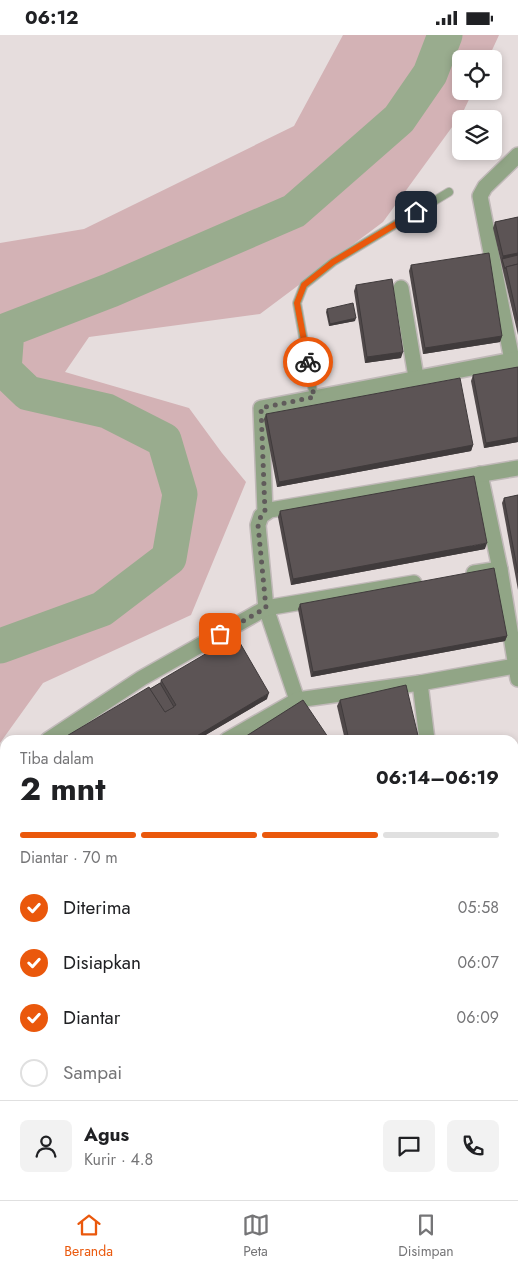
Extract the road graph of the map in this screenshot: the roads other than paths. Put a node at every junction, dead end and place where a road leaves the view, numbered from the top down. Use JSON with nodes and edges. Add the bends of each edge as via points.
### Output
{"nodes":[{"id":1,"x":518,"y":155,"type":"edge"},
{"id":2,"x":449,"y":192,"type":"dead end"},
{"id":3,"x":401,"y":288,"type":"dead end"},
{"id":4,"x":515,"y":359,"type":"edge"},
{"id":5,"x":416,"y":377,"type":"junction"},
{"id":6,"x":314,"y":397,"type":"junction"},
{"id":7,"x":518,"y":468,"type":"edge"},
{"id":8,"x":480,"y":474,"type":"junction"},
{"id":9,"x":265,"y":512,"type":"junction"},
{"id":10,"x":500,"y":569,"type":"junction"},
{"id":11,"x":461,"y":575,"type":"edge"},
{"id":12,"x":432,"y":580,"type":"edge"},
{"id":13,"x":266,"y":608,"type":"junction"},
{"id":14,"x":517,"y":672,"type":"edge"},
{"id":15,"x":420,"y":683,"type":"junction"},
{"id":16,"x":297,"y":699,"type":"junction"},
{"id":17,"x":56,"y":735,"type":"edge"},
{"id":18,"x":236,"y":735,"type":"edge"},
{"id":19,"x":426,"y":735,"type":"edge"}],
"edges":[{"from":1,"to":4,"type":"street","via":[[490,181],[480,196]]},
{"from":2,"to":6,"type":"lane","via":[[333,262],[304,285],[297,303]]},
{"from":3,"to":5,"type":"street"},
{"from":4,"to":5,"type":"street"},
{"from":5,"to":6,"type":"street"},
{"from":6,"to":9,"type":"street","via":[[261,408]]},
{"from":7,"to":8,"type":"street"},
{"from":8,"to":9,"type":"street"},
{"from":8,"to":10,"type":"street"},
{"from":9,"to":13,"type":"street","via":[[258,525]]},
{"from":10,"to":11,"type":"street"},
{"from":10,"to":14,"type":"street"},
{"from":12,"to":13,"type":"street"},
{"from":13,"to":16,"type":"street"},
{"from":13,"to":17,"type":"street","via":[[142,678]]},
{"from":14,"to":15,"type":"street"},
{"from":15,"to":16,"type":"street"},
{"from":15,"to":19,"type":"street"},
{"from":16,"to":18,"type":"street"}]}
